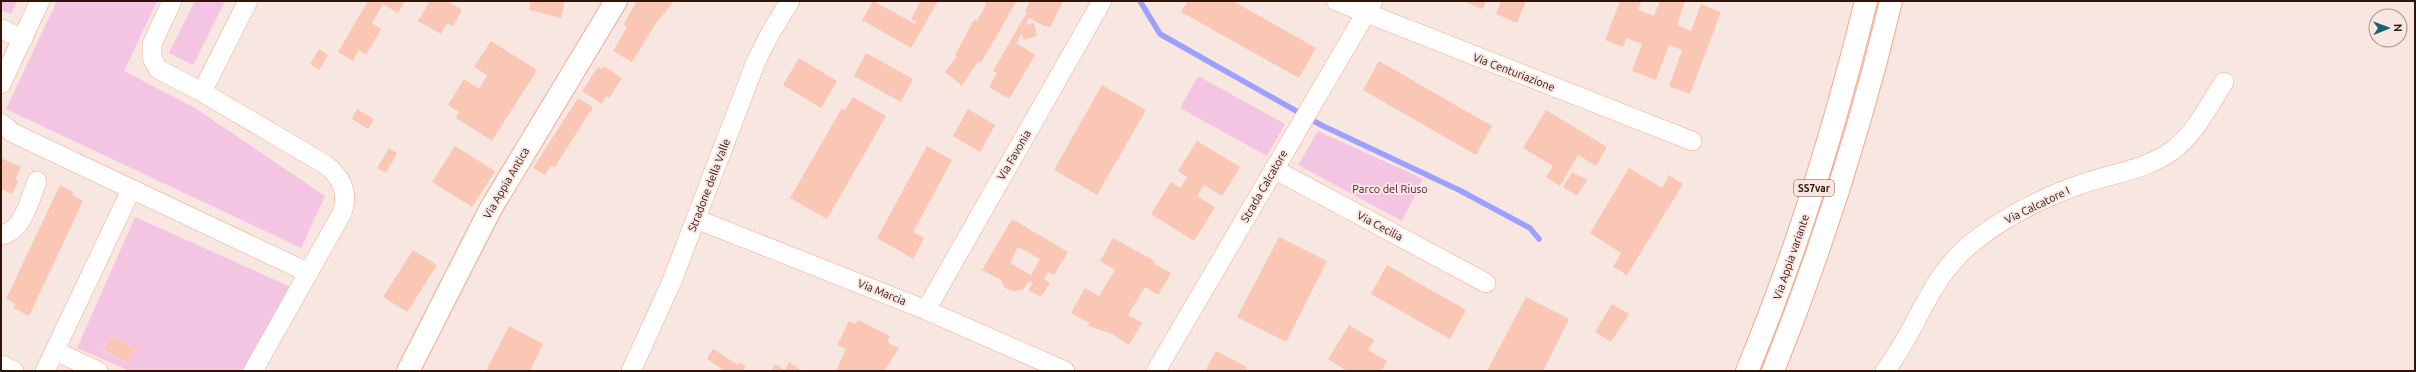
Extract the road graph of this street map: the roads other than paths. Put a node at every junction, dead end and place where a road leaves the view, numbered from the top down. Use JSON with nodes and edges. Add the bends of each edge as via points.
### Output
{"nodes":[{"id":1,"x":40,"y":1,"type":"edge"},
{"id":2,"x":172,"y":1,"type":"edge"},
{"id":3,"x":248,"y":1,"type":"edge"},
{"id":4,"x":616,"y":1,"type":"edge"},
{"id":5,"x":790,"y":1,"type":"edge"},
{"id":6,"x":1102,"y":1,"type":"edge"},
{"id":7,"x":1336,"y":1,"type":"edge"},
{"id":8,"x":1866,"y":1,"type":"edge"},
{"id":9,"x":1891,"y":1,"type":"edge"},
{"id":10,"x":1369,"y":7,"type":"edge"},
{"id":11,"x":1,"y":29,"type":"edge"},
{"id":12,"x":23,"y":39,"type":"junction"},
{"id":13,"x":2224,"y":82,"type":"dead end"},
{"id":14,"x":1,"y":84,"type":"edge"},
{"id":15,"x":202,"y":92,"type":"junction"},
{"id":16,"x":1,"y":123,"type":"edge"},
{"id":17,"x":1692,"y":141,"type":"dead end"},
{"id":18,"x":1274,"y":170,"type":"junction"},
{"id":19,"x":37,"y":181,"type":"dead end"},
{"id":20,"x":131,"y":190,"type":"junction"},
{"id":21,"x":696,"y":218,"type":"junction"},
{"id":22,"x":1,"y":235,"type":"edge"},
{"id":23,"x":308,"y":273,"type":"junction"},
{"id":24,"x":1486,"y":283,"type":"dead end"},
{"id":25,"x":926,"y":310,"type":"junction"},
{"id":26,"x":55,"y":351,"type":"junction"},
{"id":27,"x":1,"y":365,"type":"edge"},
{"id":28,"x":14,"y":371,"type":"edge"},
{"id":29,"x":45,"y":371,"type":"edge"},
{"id":30,"x":98,"y":371,"type":"edge"},
{"id":31,"x":253,"y":371,"type":"edge"},
{"id":32,"x":408,"y":371,"type":"edge"},
{"id":33,"x":631,"y":371,"type":"edge"},
{"id":34,"x":1065,"y":371,"type":"edge"},
{"id":35,"x":1156,"y":371,"type":"edge"},
{"id":36,"x":1747,"y":371,"type":"edge"},
{"id":37,"x":1773,"y":371,"type":"edge"},
{"id":38,"x":1885,"y":371,"type":"edge"}],
"edges":[{"from":1,"to":12,"type":"street"},
{"from":2,"to":15,"type":"street","via":[[153,40],[152,58],[158,70]]},
{"from":3,"to":15,"type":"street"},
{"from":4,"to":32,"type":"main road","name":"Via Appia Antica","via":[[488,214]]},
{"from":5,"to":21,"type":"street","name":"Stradone della Valle","via":[[757,60]]},
{"from":6,"to":25,"type":"street","name":"Via Favonia"},
{"from":7,"to":10,"type":"street","name":"Via Centuriazione"},
{"from":8,"to":36,"type":"main road","name":"Via Appia variante","number":"SS7var","via":[[1835,119],[1806,212]]},
{"from":9,"to":37,"type":"main road","name":"Via Appia variante","number":"SS7var","via":[[1865,102],[1828,223]]},
{"from":10,"to":17,"type":"street","name":"Via Centuriazione"},
{"from":10,"to":18,"type":"street","name":"Strada Calcatore"},
{"from":11,"to":12,"type":"street"},
{"from":12,"to":14,"type":"street"},
{"from":13,"to":38,"type":"street","name":"Via Calcatore I","via":[[2186,138],[2166,155],[2051,196],[2010,218],[1966,248],[1939,277],[1904,343]]},
{"from":15,"to":23,"type":"street","via":[[326,165],[340,180],[345,192],[345,205]]},
{"from":16,"to":20,"type":"street","via":[[13,133]]},
{"from":18,"to":24,"type":"street","name":"Via Cecilia"},
{"from":18,"to":35,"type":"street","name":"Strada Calcatore"},
{"from":19,"to":22,"type":"street","via":[[18,225],[7,234]]},
{"from":20,"to":23,"type":"street"},
{"from":20,"to":26,"type":"street"},
{"from":21,"to":25,"type":"street","name":"Via Marcia"},
{"from":21,"to":33,"type":"street","name":"Stradone della Valle","via":[[664,300]]},
{"from":23,"to":31,"type":"street"},
{"from":25,"to":34,"type":"street","name":"Via Marcia"},
{"from":26,"to":29,"type":"street"},
{"from":26,"to":30,"type":"street"},
{"from":27,"to":28,"type":"street"}]}
